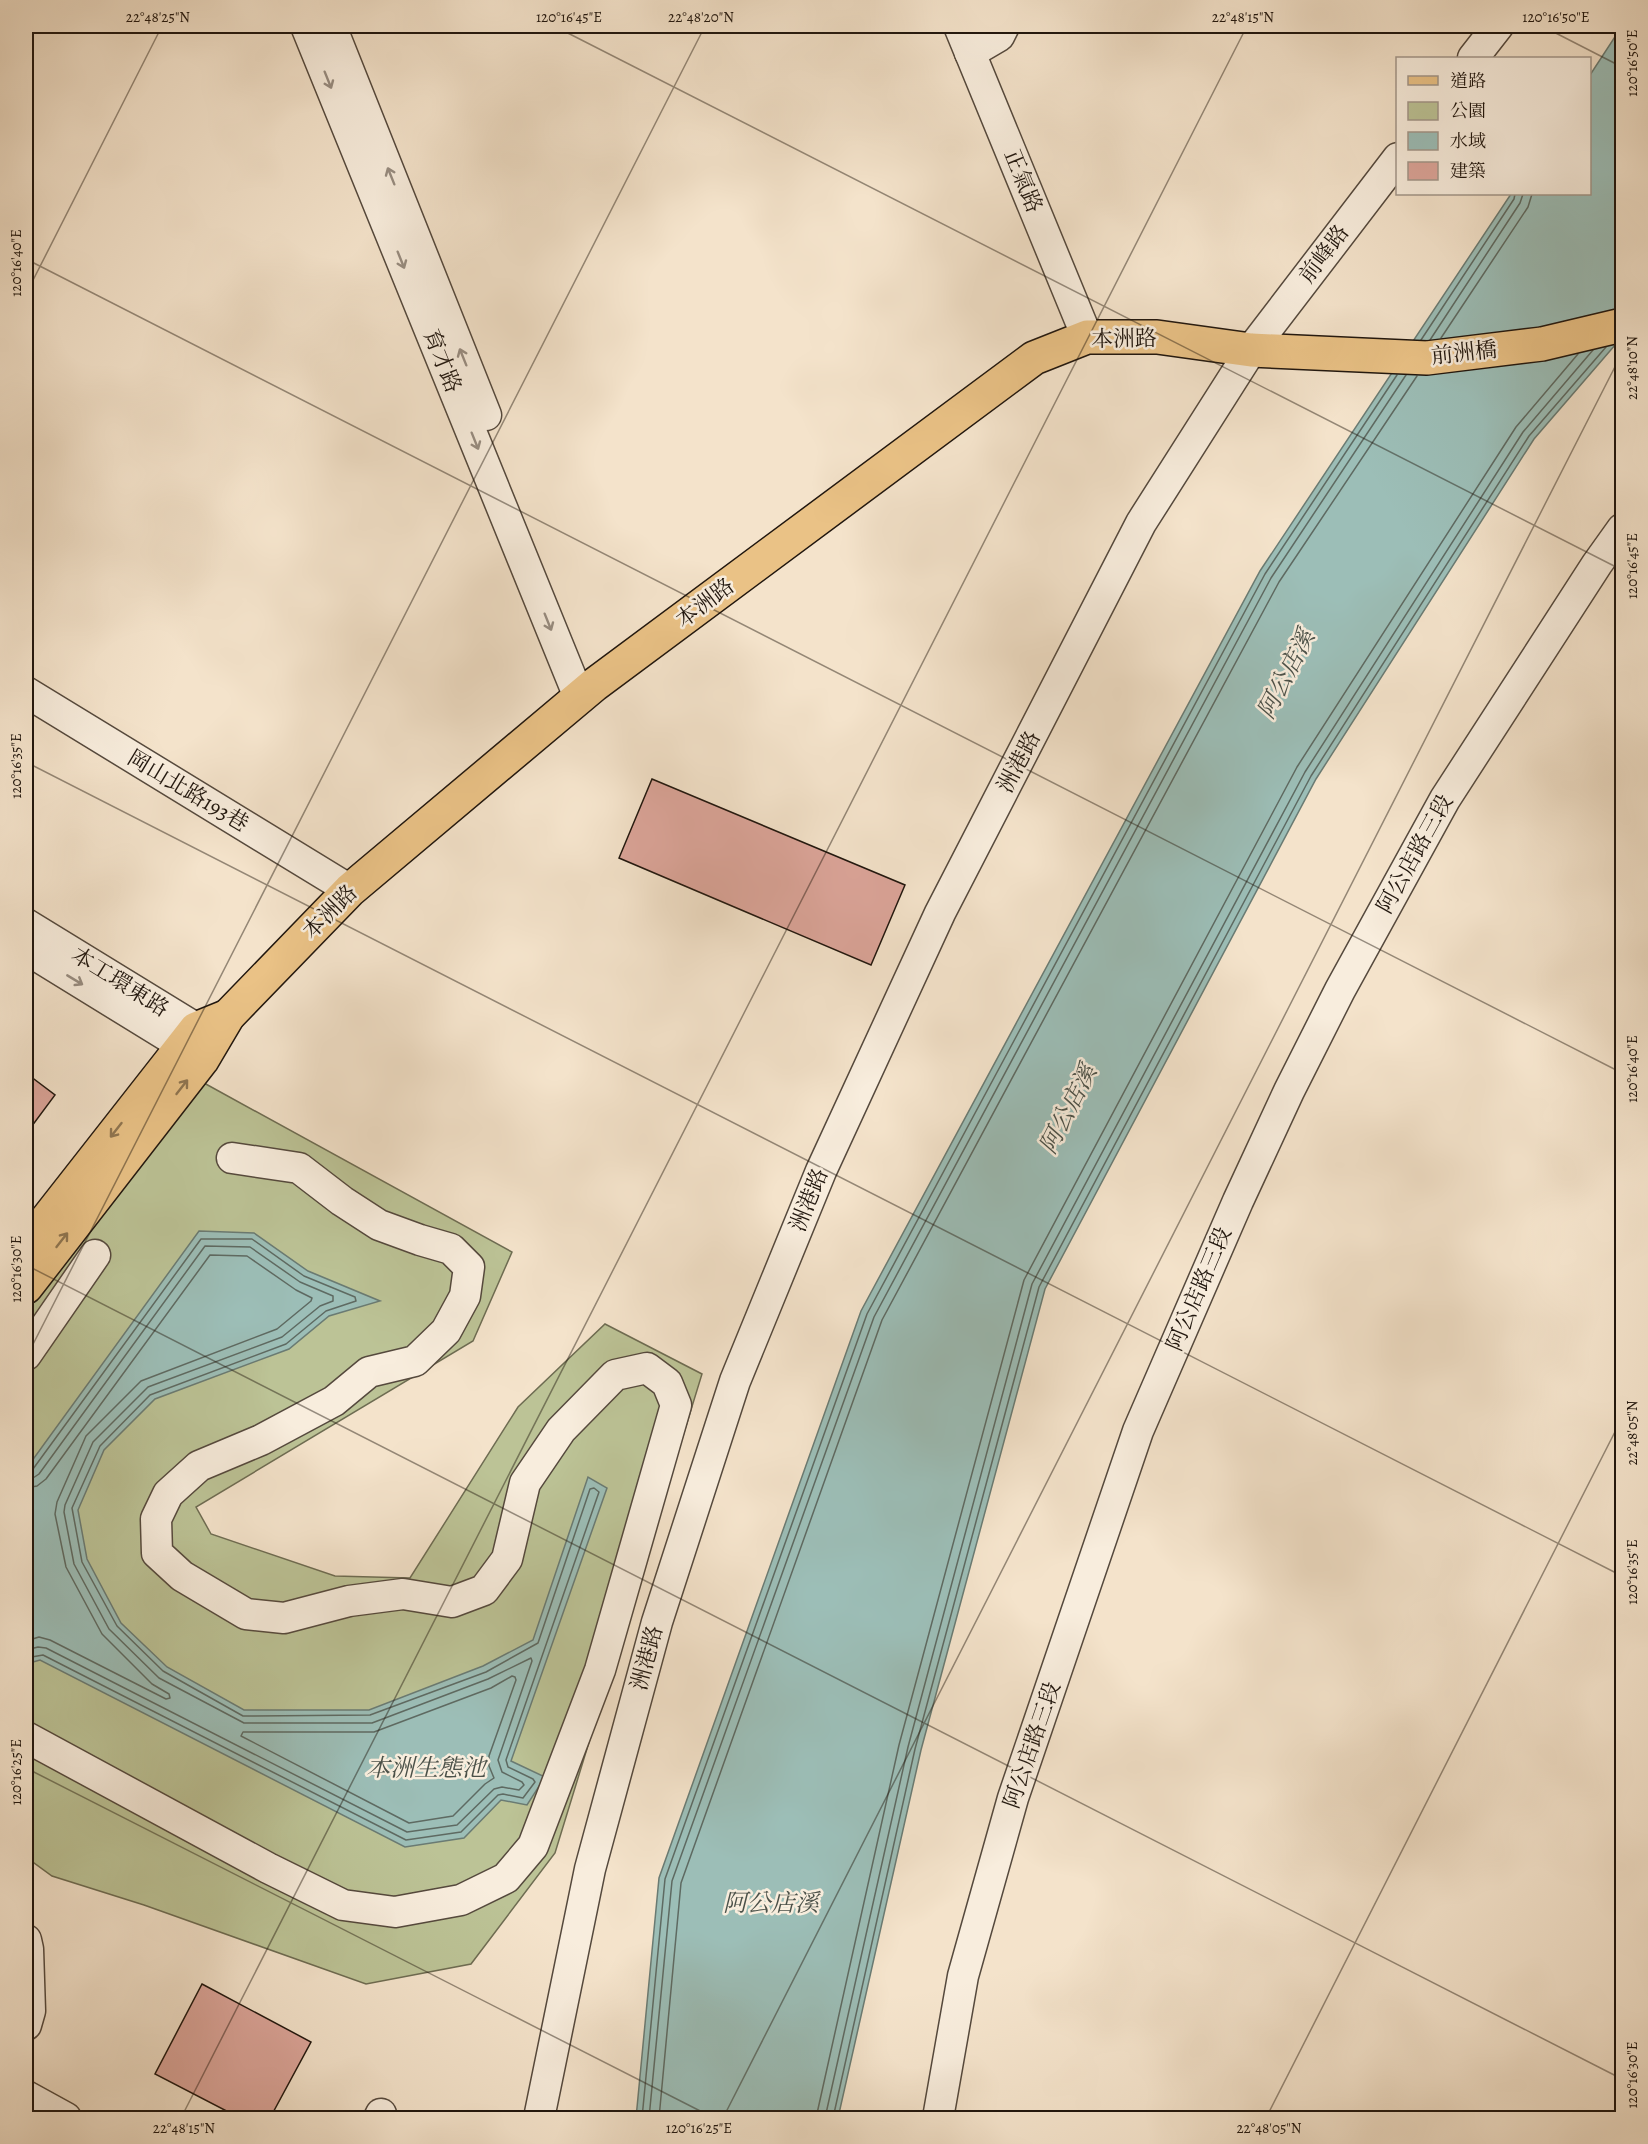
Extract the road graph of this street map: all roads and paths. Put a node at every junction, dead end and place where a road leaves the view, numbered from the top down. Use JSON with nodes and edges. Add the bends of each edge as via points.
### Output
{"nodes":[{"id":1,"x":306,"y":26,"type":"edge"},
{"id":2,"x":331,"y":26,"type":"edge"},
{"id":3,"x":959,"y":26,"type":"edge"},
{"id":4,"x":1004,"y":26,"type":"edge"},
{"id":5,"x":1498,"y":26,"type":"edge"},
{"id":6,"x":970,"y":53,"type":"junction"},
{"id":7,"x":1474,"y":57,"type":"edge"},
{"id":8,"x":1396,"y":161,"type":"edge"},
{"id":9,"x":1623,"y":325,"type":"edge"},
{"id":10,"x":1087,"y":337,"type":"junction"},
{"id":11,"x":1251,"y":350,"type":"junction"},
{"id":12,"x":1623,"y":529,"type":"edge"},
{"id":13,"x":586,"y":691,"type":"junction"},
{"id":14,"x":26,"y":693,"type":"edge"},
{"id":15,"x":350,"y":890,"type":"junction"},
{"id":16,"x":26,"y":924,"type":"edge"},
{"id":17,"x":26,"y":950,"type":"edge"},
{"id":18,"x":205,"y":1038,"type":"junction"},
{"id":19,"x":232,"y":1158,"type":"dead end"},
{"id":20,"x":26,"y":1246,"type":"edge"},
{"id":21,"x":95,"y":1255,"type":"dead end"},
{"id":22,"x":26,"y":1287,"type":"edge"},
{"id":23,"x":26,"y":1355,"type":"edge"},
{"id":24,"x":26,"y":1737,"type":"edge"},
{"id":25,"x":26,"y":1940,"type":"edge"},
{"id":26,"x":26,"y":2025,"type":"edge"},
{"id":27,"x":26,"y":2096,"type":"edge"},
{"id":28,"x":64,"y":2118,"type":"edge"},
{"id":29,"x":539,"y":2118,"type":"edge"},
{"id":30,"x":938,"y":2118,"type":"edge"}],
"edges":[{"from":1,"to":13,"type":"street","name":"育才路","one_way":true},
{"from":13,"to":2,"type":"street","name":"育才路","one_way":true},
{"from":3,"to":6,"type":"street","name":"正氣路"},
{"from":4,"to":6,"type":"street","via":[[999,36]]},
{"from":5,"to":7,"type":"street"},
{"from":6,"to":10,"type":"street","name":"正氣路"},
{"from":8,"to":11,"type":"street","name":"前峰路"},
{"from":9,"to":11,"type":"main road","name":"前洲橋","via":[[1542,344],[1427,358]]},
{"from":10,"to":11,"type":"main road","name":"本洲路","via":[[1157,337]]},
{"from":10,"to":13,"type":"main road","name":"本洲路","via":[[1034,358]]},
{"from":11,"to":29,"type":"street","name":"洲港路","via":[[1141,523],[940,913],[821,1171],[740,1370],[657,1622],[596,1847]]},
{"from":12,"to":30,"type":"street","name":"阿公店路三段","via":[[1446,799],[1340,990],[1238,1201],[1138,1431],[1013,1798],[963,1976]]},
{"from":13,"to":15,"type":"main road","name":"本洲路"},
{"from":14,"to":15,"type":"street","name":"岡山北路193巷"},
{"from":15,"to":18,"type":"main road","name":"本洲路"},
{"from":16,"to":18,"type":"street","name":"本工環東路"},
{"from":17,"to":18,"type":"street","name":"本工環東路","one_way":true},
{"from":18,"to":20,"type":"main road","name":"本洲路","one_way":true},
{"from":22,"to":18,"type":"main road","name":"本洲路","one_way":true},
{"from":19,"to":24,"type":"street","via":[[299,1168],[379,1225],[452,1249],[469,1267],[465,1296],[446,1331],[415,1361],[369,1372],[334,1401],[261,1440],[199,1466],[168,1494],[156,1519],[157,1553],[182,1576],[246,1614],[284,1618],[349,1601],[404,1594],[452,1602],[484,1590],[507,1559],[525,1483],[561,1430],[615,1375],[647,1368],[667,1383],[676,1405],[600,1670],[533,1846],[506,1878],[460,1900],[395,1912],[343,1905]]},
{"from":21,"to":23,"type":"street"},
{"from":25,"to":26,"type":"street","via":[[30,2011]]},
{"from":27,"to":28,"type":"street"}]}
